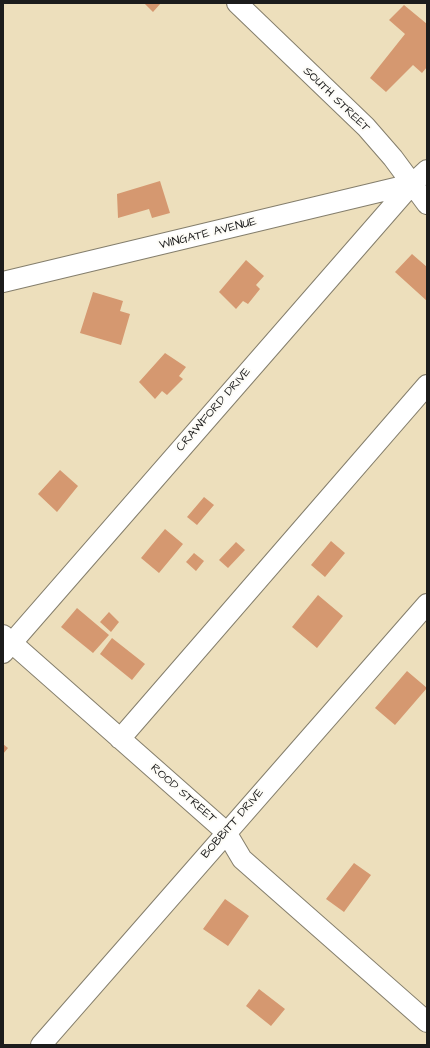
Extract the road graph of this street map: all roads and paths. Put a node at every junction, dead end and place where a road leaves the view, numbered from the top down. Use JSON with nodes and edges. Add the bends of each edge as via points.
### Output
{"nodes":[{"id":1,"x":237,"y":3,"type":"edge"},
{"id":2,"x":427,"y":170,"type":"edge"},
{"id":3,"x":412,"y":184,"type":"junction"},
{"id":4,"x":427,"y":204,"type":"edge"},
{"id":5,"x":3,"y":282,"type":"edge"},
{"id":6,"x":427,"y":385,"type":"edge"},
{"id":7,"x":425,"y":612,"type":"edge"},
{"id":8,"x":6,"y":644,"type":"edge"},
{"id":9,"x":120,"y":739,"type":"junction"},
{"id":10,"x":226,"y":832,"type":"junction"},
{"id":11,"x":427,"y":1022,"type":"edge"},
{"id":12,"x":41,"y":1045,"type":"edge"}],
"edges":[{"from":1,"to":3,"type":"street","name":"SOUTH STREET","via":[[366,127]]},
{"from":2,"to":3,"type":"street","name":"CRAWFORD DRIVE"},
{"from":3,"to":4,"type":"street","name":"SOUTH STREET"},
{"from":3,"to":5,"type":"street","name":"WINGATE AVENUE"},
{"from":3,"to":8,"type":"street","name":"CRAWFORD DRIVE"},
{"from":6,"to":9,"type":"street"},
{"from":7,"to":10,"type":"street","name":"BOBBITT DRIVE"},
{"from":8,"to":9,"type":"street","name":"ROOD STREET","via":[[36,666]]},
{"from":9,"to":10,"type":"street","name":"ROOD STREET"},
{"from":10,"to":11,"type":"street","name":"ROOD STREET","via":[[242,859]]},
{"from":10,"to":12,"type":"street","name":"BOBBITT DRIVE"}]}
